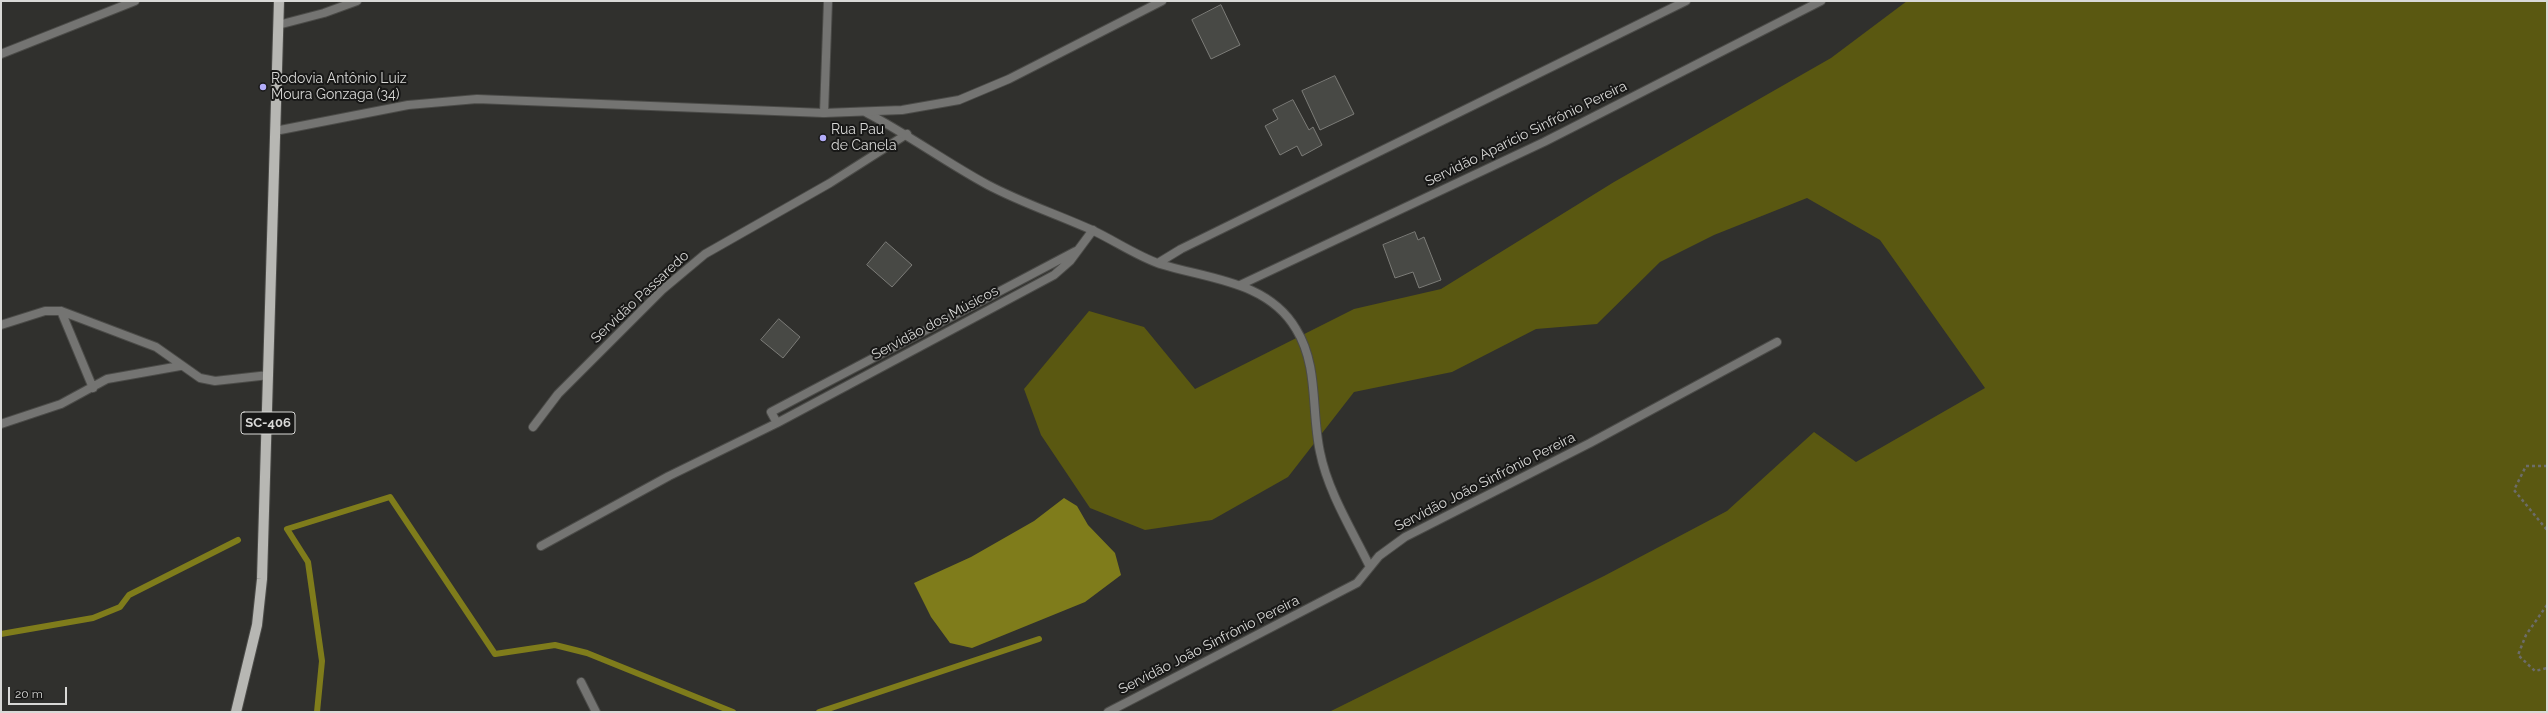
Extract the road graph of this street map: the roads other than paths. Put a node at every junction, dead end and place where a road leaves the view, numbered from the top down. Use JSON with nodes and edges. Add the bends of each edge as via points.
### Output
{"nodes":[{"id":1,"x":135,"y":1,"type":"edge"},
{"id":2,"x":279,"y":1,"type":"edge"},
{"id":3,"x":357,"y":1,"type":"edge"},
{"id":4,"x":828,"y":1,"type":"edge"},
{"id":5,"x":1162,"y":1,"type":"edge"},
{"id":6,"x":1686,"y":1,"type":"edge"},
{"id":7,"x":1821,"y":1,"type":"edge"},
{"id":8,"x":278,"y":25,"type":"junction"},
{"id":9,"x":1,"y":54,"type":"edge"},
{"id":10,"x":824,"y":113,"type":"junction"},
{"id":11,"x":867,"y":113,"type":"junction"},
{"id":12,"x":275,"y":131,"type":"junction"},
{"id":13,"x":908,"y":134,"type":"junction"},
{"id":14,"x":1093,"y":230,"type":"junction"},
{"id":15,"x":1079,"y":249,"type":"junction"},
{"id":16,"x":1158,"y":263,"type":"junction"},
{"id":17,"x":1240,"y":285,"type":"junction"},
{"id":18,"x":61,"y":311,"type":"junction"},
{"id":19,"x":1,"y":325,"type":"edge"},
{"id":20,"x":921,"y":333,"type":"junction"},
{"id":21,"x":1777,"y":342,"type":"dead end"},
{"id":22,"x":927,"y":344,"type":"junction"},
{"id":23,"x":872,"y":358,"type":"junction"},
{"id":24,"x":180,"y":366,"type":"junction"},
{"id":25,"x":877,"y":369,"type":"junction"},
{"id":26,"x":269,"y":375,"type":"junction"},
{"id":27,"x":93,"y":388,"type":"junction"},
{"id":28,"x":777,"y":423,"type":"junction"},
{"id":29,"x":1,"y":424,"type":"edge"},
{"id":30,"x":533,"y":427,"type":"dead end"},
{"id":31,"x":541,"y":546,"type":"dead end"},
{"id":32,"x":1370,"y":567,"type":"junction"},
{"id":33,"x":581,"y":682,"type":"dead end"},
{"id":34,"x":236,"y":712,"type":"edge"},
{"id":35,"x":596,"y":712,"type":"edge"},
{"id":36,"x":1108,"y":712,"type":"edge"}],
"edges":[{"from":1,"to":9,"type":"street"},
{"from":2,"to":8,"type":"main road","number":"SC-406"},
{"from":3,"to":8,"type":"street"},
{"from":4,"to":10,"type":"street"},
{"from":5,"to":11,"type":"street","via":[[984,91],[935,106]]},
{"from":6,"to":16,"type":"street"},
{"from":7,"to":17,"type":"street","name":"Servidão Aparício Sinfrônio Pereira","via":[[1544,142]]},
{"from":8,"to":12,"type":"main road","number":"SC-406"},
{"from":10,"to":11,"type":"street"},
{"from":10,"to":12,"type":"street","via":[[477,99],[408,104]]},
{"from":11,"to":13,"type":"street"},
{"from":12,"to":26,"type":"main road","number":"SC-406"},
{"from":13,"to":14,"type":"street","via":[[988,184]]},
{"from":13,"to":30,"type":"street","name":"Servidão Passaredo","via":[[830,183],[705,254],[662,290],[558,394]]},
{"from":14,"to":15,"type":"street","name":"Servidão dos Músicos"},
{"from":14,"to":16,"type":"street"},
{"from":15,"to":20,"type":"street"},
{"from":15,"to":22,"type":"street","name":"Servidão dos Músicos","via":[[1054,275]]},
{"from":16,"to":17,"type":"street"},
{"from":17,"to":32,"type":"street","via":[[1268,299],[1286,314],[1307,350],[1320,453],[1337,499]]},
{"from":18,"to":19,"type":"street","via":[[45,311]]},
{"from":18,"to":24,"type":"street","via":[[156,347]]},
{"from":18,"to":27,"type":"street"},
{"from":20,"to":22,"type":"street"},
{"from":20,"to":23,"type":"street"},
{"from":21,"to":32,"type":"street","name":"Servidão João Sinfrônio Pereira","via":[[1590,443],[1405,537]]},
{"from":22,"to":25,"type":"street","name":"Servidão dos Músicos"},
{"from":23,"to":25,"type":"street"},
{"from":23,"to":28,"type":"street","via":[[771,412]]},
{"from":24,"to":26,"type":"street","via":[[200,378],[215,381]]},
{"from":24,"to":27,"type":"street","via":[[108,379]]},
{"from":25,"to":28,"type":"street","name":"Servidão dos Músicos"},
{"from":26,"to":34,"type":"main road","number":"SC-406","via":[[262,579],[257,625]]},
{"from":27,"to":29,"type":"street","via":[[61,404]]},
{"from":28,"to":31,"type":"street","name":"Servidão dos Músicos","via":[[669,476]]},
{"from":32,"to":36,"type":"street","name":"Servidão João Sinfrônio Pereira","via":[[1357,584]]},
{"from":33,"to":35,"type":"street"}]}
